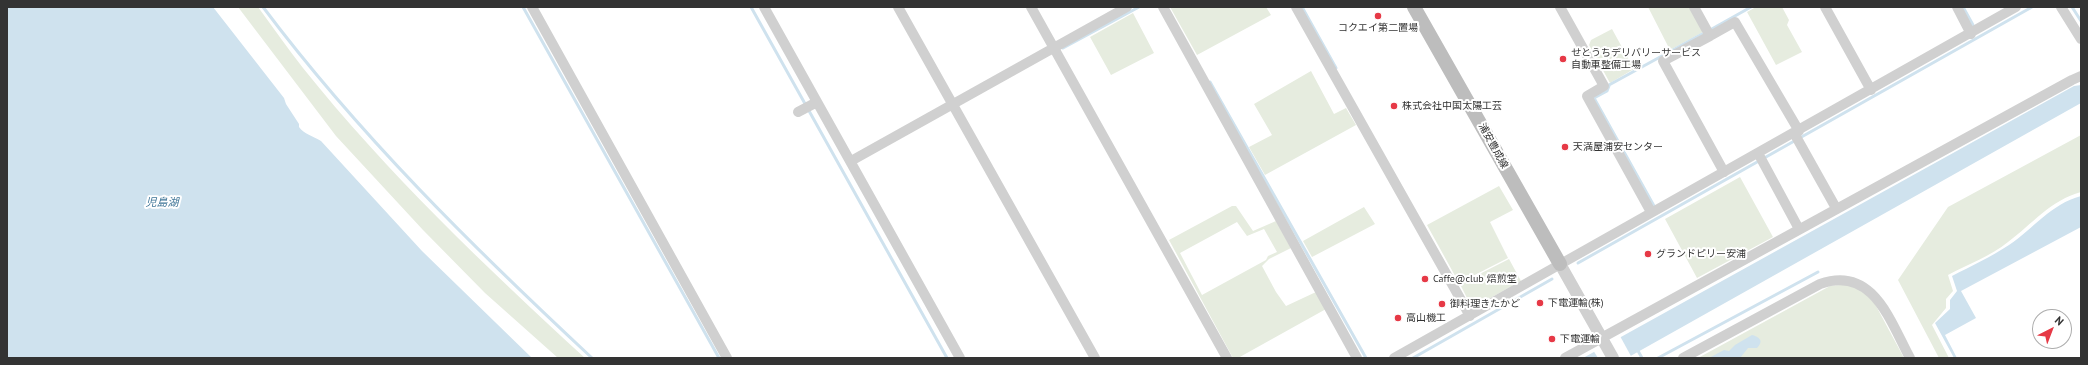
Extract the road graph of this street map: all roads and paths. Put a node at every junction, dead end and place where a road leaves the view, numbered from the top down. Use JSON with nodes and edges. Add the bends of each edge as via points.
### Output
{"nodes":[{"id":1,"x":532,"y":7,"type":"edge"},
{"id":2,"x":764,"y":7,"type":"edge"},
{"id":3,"x":898,"y":7,"type":"edge"},
{"id":4,"x":1031,"y":7,"type":"edge"},
{"id":5,"x":1127,"y":7,"type":"edge"},
{"id":6,"x":1163,"y":7,"type":"edge"},
{"id":7,"x":1296,"y":7,"type":"edge"},
{"id":8,"x":1414,"y":7,"type":"edge"},
{"id":9,"x":1560,"y":7,"type":"edge"},
{"id":10,"x":1694,"y":7,"type":"edge"},
{"id":11,"x":1825,"y":7,"type":"edge"},
{"id":12,"x":1957,"y":7,"type":"edge"},
{"id":13,"x":2016,"y":7,"type":"edge"},
{"id":14,"x":2061,"y":7,"type":"edge"},
{"id":15,"x":1971,"y":34,"type":"junction"},
{"id":16,"x":1710,"y":36,"type":"junction"},
{"id":17,"x":2081,"y":39,"type":"edge"},
{"id":18,"x":1054,"y":48,"type":"junction"},
{"id":19,"x":2081,"y":76,"type":"edge"},
{"id":20,"x":1871,"y":90,"type":"junction"},
{"id":21,"x":953,"y":104,"type":"junction"},
{"id":22,"x":1797,"y":136,"type":"junction"},
{"id":23,"x":1760,"y":158,"type":"junction"},
{"id":24,"x":851,"y":161,"type":"junction"},
{"id":25,"x":1724,"y":172,"type":"junction"},
{"id":26,"x":1836,"y":208,"type":"junction"},
{"id":27,"x":1651,"y":212,"type":"junction"},
{"id":28,"x":1799,"y":229,"type":"junction"},
{"id":29,"x":1560,"y":264,"type":"junction"},
{"id":30,"x":1470,"y":316,"type":"junction"},
{"id":31,"x":1602,"y":340,"type":"junction"},
{"id":32,"x":727,"y":358,"type":"edge"},
{"id":33,"x":960,"y":358,"type":"edge"},
{"id":34,"x":1096,"y":358,"type":"edge"},
{"id":35,"x":1227,"y":358,"type":"edge"},
{"id":36,"x":1357,"y":358,"type":"edge"},
{"id":37,"x":1394,"y":358,"type":"edge"},
{"id":38,"x":1565,"y":358,"type":"edge"},
{"id":39,"x":1613,"y":358,"type":"edge"},
{"id":40,"x":1683,"y":358,"type":"edge"},
{"id":41,"x":1910,"y":358,"type":"edge"}],
"edges":[{"from":1,"to":32,"type":"street"},
{"from":2,"to":24,"type":"street","via":[[807,107]]},
{"from":3,"to":21,"type":"street"},
{"from":4,"to":18,"type":"street"},
{"from":5,"to":18,"type":"street"},
{"from":6,"to":36,"type":"street"},
{"from":7,"to":30,"type":"street"},
{"from":8,"to":29,"type":"main road","name":"浦安豊成線"},
{"from":9,"to":27,"type":"street","via":[[1604,86],[1586,96]]},
{"from":10,"to":16,"type":"street"},
{"from":11,"to":20,"type":"street"},
{"from":12,"to":15,"type":"street"},
{"from":13,"to":15,"type":"street"},
{"from":14,"to":17,"type":"street"},
{"from":15,"to":20,"type":"street"},
{"from":16,"to":22,"type":"street","via":[[1735,22]]},
{"from":16,"to":25,"type":"street","via":[[1663,61]]},
{"from":18,"to":21,"type":"street"},
{"from":18,"to":35,"type":"street"},
{"from":19,"to":26,"type":"street"},
{"from":20,"to":22,"type":"street"},
{"from":21,"to":24,"type":"street"},
{"from":21,"to":34,"type":"street"},
{"from":22,"to":23,"type":"street"},
{"from":22,"to":26,"type":"street"},
{"from":23,"to":25,"type":"street"},
{"from":23,"to":28,"type":"street"},
{"from":24,"to":33,"type":"street"},
{"from":25,"to":27,"type":"street"},
{"from":26,"to":28,"type":"street"},
{"from":27,"to":29,"type":"street"},
{"from":28,"to":31,"type":"street"},
{"from":29,"to":30,"type":"street"},
{"from":29,"to":31,"type":"street"},
{"from":30,"to":37,"type":"street"},
{"from":31,"to":38,"type":"street"},
{"from":31,"to":39,"type":"street"},
{"from":40,"to":41,"type":"street","via":[[1820,284],[1848,279],[1865,287],[1877,299]]}]}
